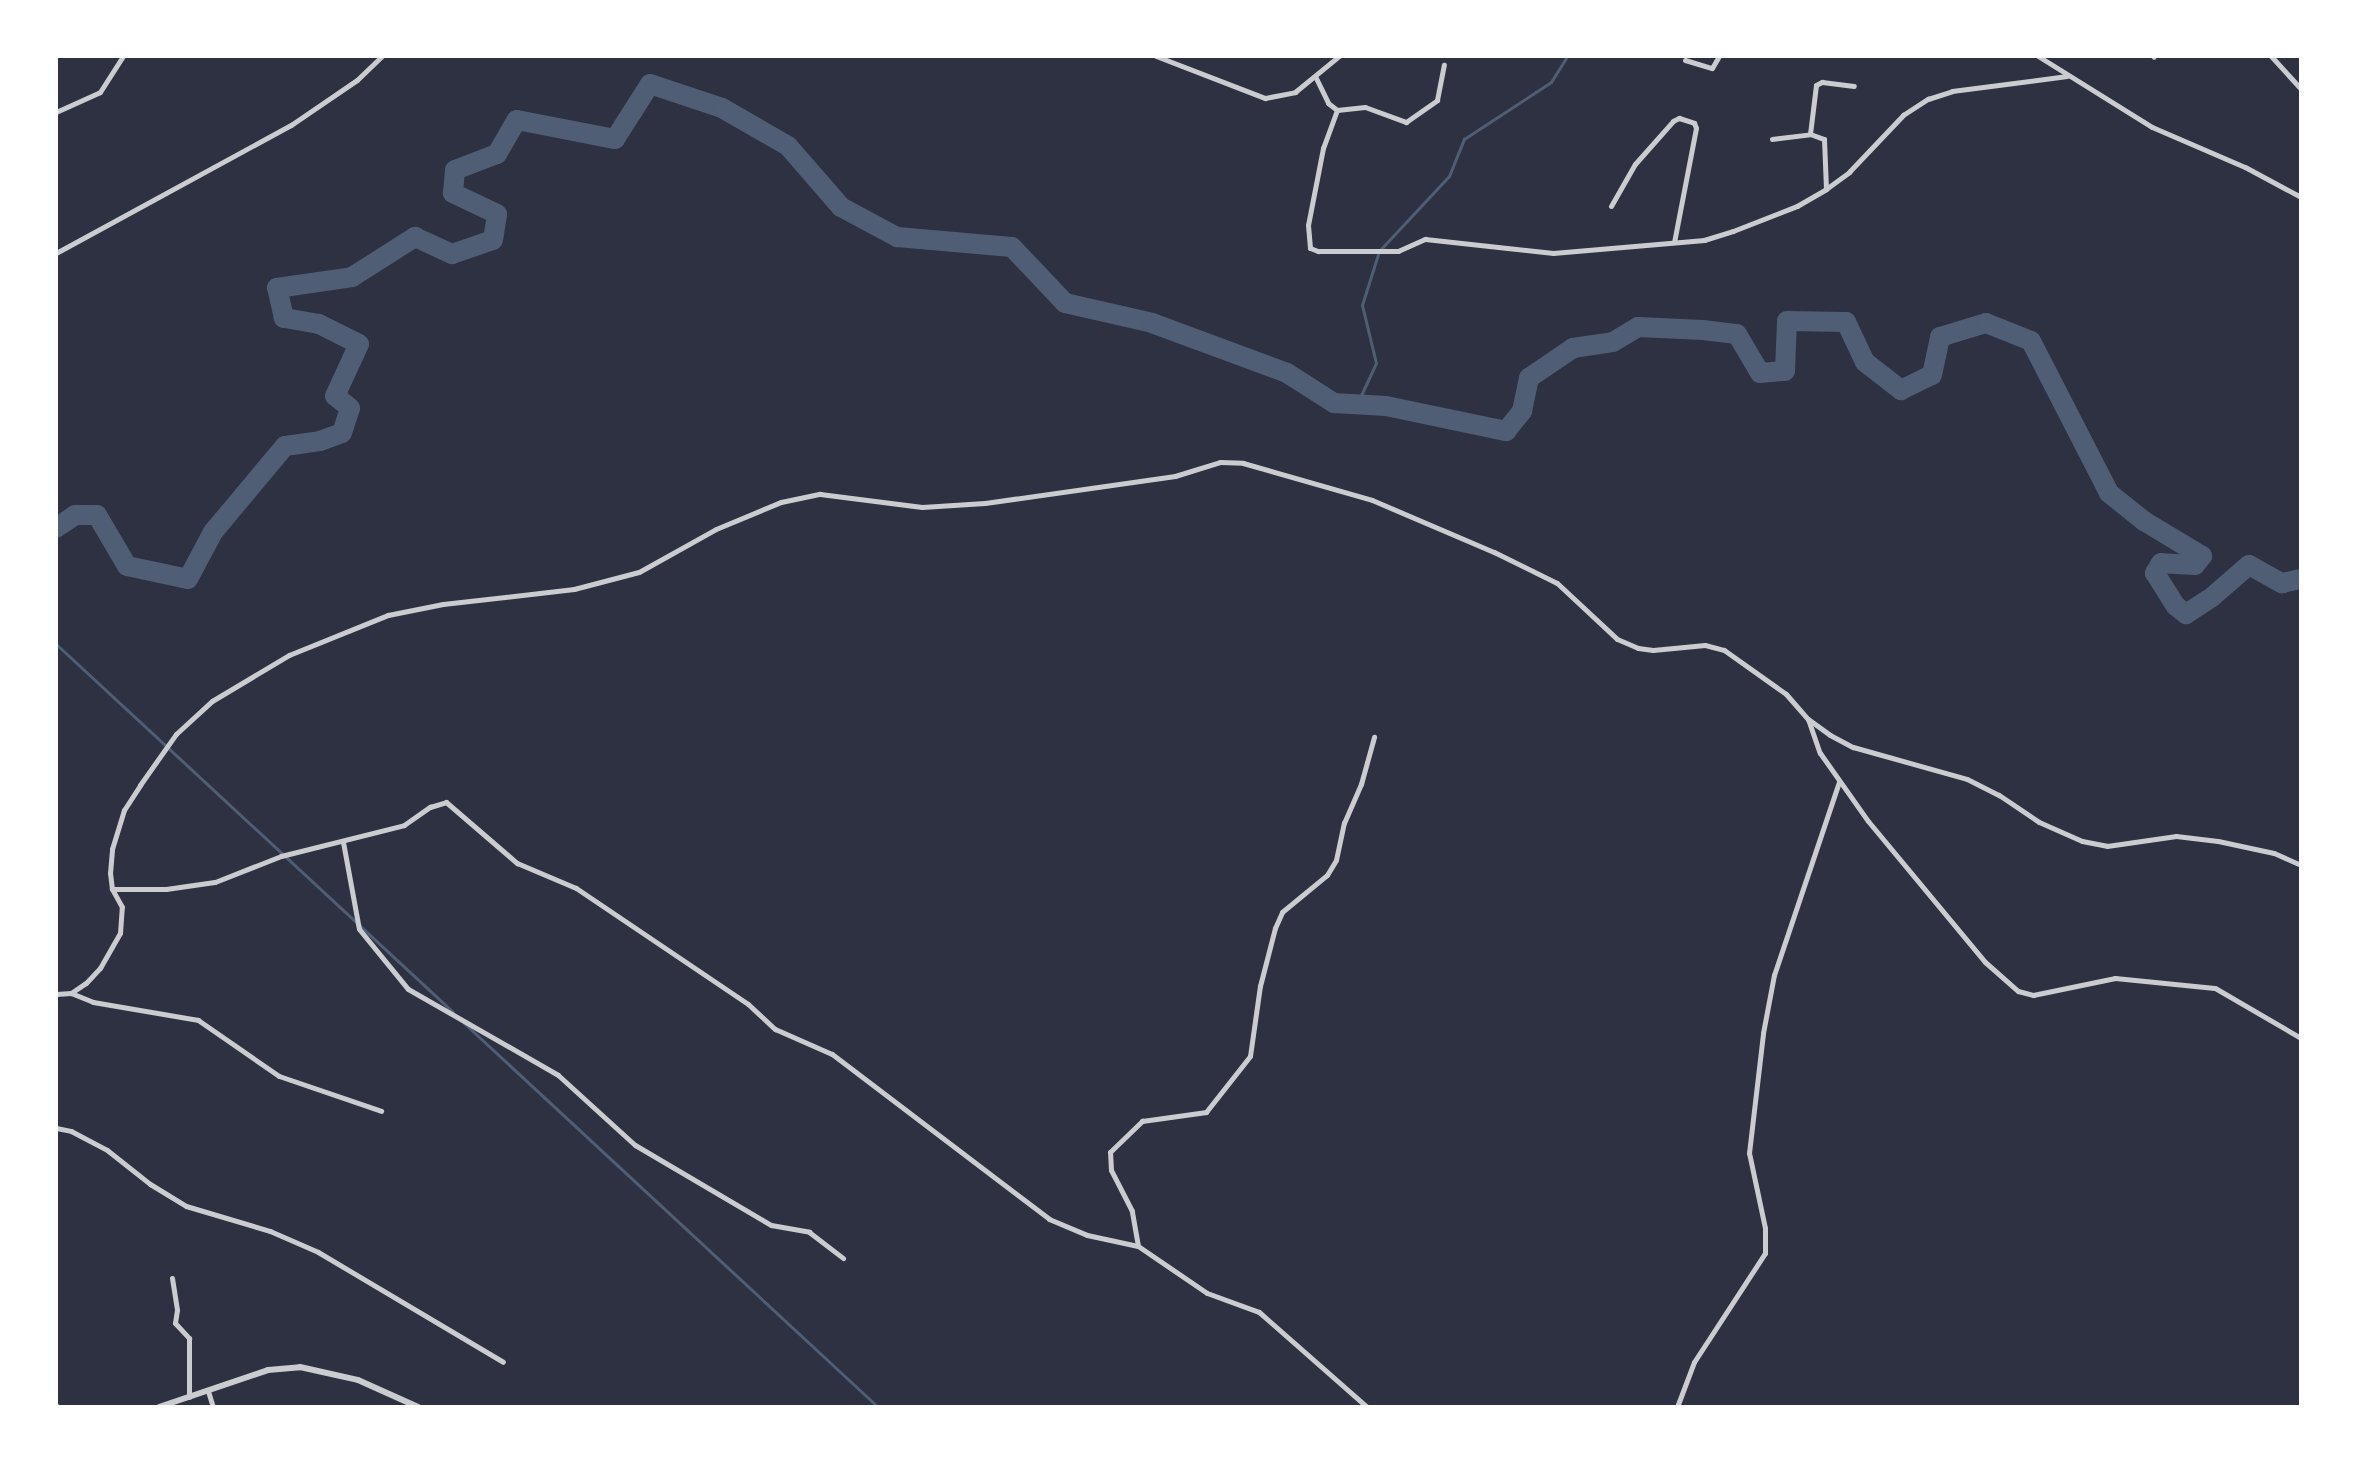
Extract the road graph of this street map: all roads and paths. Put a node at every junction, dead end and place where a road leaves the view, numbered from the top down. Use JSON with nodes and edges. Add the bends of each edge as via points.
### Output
{"nodes":[{"id":1,"x":123,"y":56,"type":"edge"},
{"id":2,"x":382,"y":56,"type":"edge"},
{"id":3,"x":1156,"y":56,"type":"edge"},
{"id":4,"x":1339,"y":56,"type":"edge"},
{"id":5,"x":1719,"y":56,"type":"edge"},
{"id":6,"x":2038,"y":56,"type":"edge"},
{"id":7,"x":2271,"y":56,"type":"edge"},
{"id":8,"x":1685,"y":60,"type":"dead end"},
{"id":9,"x":1444,"y":65,"type":"dead end"},
{"id":10,"x":2067,"y":76,"type":"junction"},
{"id":11,"x":1316,"y":78,"type":"junction"},
{"id":12,"x":1854,"y":86,"type":"dead end"},
{"id":13,"x":2301,"y":89,"type":"edge"},
{"id":14,"x":1337,"y":110,"type":"junction"},
{"id":15,"x":56,"y":112,"type":"edge"},
{"id":16,"x":1810,"y":134,"type":"junction"},
{"id":17,"x":1772,"y":139,"type":"dead end"},
{"id":18,"x":1826,"y":189,"type":"junction"},
{"id":19,"x":2301,"y":197,"type":"edge"},
{"id":20,"x":1611,"y":206,"type":"dead end"},
{"id":21,"x":1674,"y":242,"type":"junction"},
{"id":22,"x":56,"y":253,"type":"edge"},
{"id":23,"x":1808,"y":719,"type":"junction"},
{"id":24,"x":1374,"y":737,"type":"dead end"},
{"id":25,"x":1839,"y":782,"type":"junction"},
{"id":26,"x":343,"y":842,"type":"junction"},
{"id":27,"x":2301,"y":865,"type":"edge"},
{"id":28,"x":112,"y":889,"type":"junction"},
{"id":29,"x":71,"y":993,"type":"junction"},
{"id":30,"x":56,"y":994,"type":"edge"},
{"id":31,"x":2301,"y":1038,"type":"edge"},
{"id":32,"x":381,"y":1111,"type":"dead end"},
{"id":33,"x":56,"y":1128,"type":"edge"},
{"id":34,"x":1138,"y":1246,"type":"junction"},
{"id":35,"x":843,"y":1258,"type":"dead end"},
{"id":36,"x":172,"y":1278,"type":"dead end"},
{"id":37,"x":503,"y":1362,"type":"dead end"},
{"id":38,"x":208,"y":1391,"type":"junction"},
{"id":39,"x":189,"y":1397,"type":"junction"},
{"id":40,"x":159,"y":1407,"type":"edge"},
{"id":41,"x":213,"y":1407,"type":"edge"},
{"id":42,"x":418,"y":1407,"type":"edge"},
{"id":43,"x":1367,"y":1407,"type":"edge"},
{"id":44,"x":1677,"y":1407,"type":"edge"}],
"edges":[{"from":1,"to":15,"type":"street","via":[[100,92]]},
{"from":2,"to":22,"type":"street","via":[[357,80],[291,125]]},
{"from":3,"to":11,"type":"street","via":[[1265,98],[1295,92]]},
{"from":4,"to":11,"type":"street"},
{"from":5,"to":8,"type":"street","via":[[1712,68]]},
{"from":6,"to":10,"type":"street"},
{"from":7,"to":13,"type":"street"},
{"from":9,"to":14,"type":"street","via":[[1437,100],[1406,122],[1365,107]]},
{"from":10,"to":18,"type":"street","via":[[1928,99],[1903,115]]},
{"from":10,"to":19,"type":"street","via":[[2152,127]]},
{"from":11,"to":14,"type":"street"},
{"from":12,"to":16,"type":"street","via":[[1816,85]]},
{"from":14,"to":21,"type":"street","via":[[1323,148],[1308,225],[1310,248],[1398,251],[1425,239],[1553,253]]},
{"from":16,"to":17,"type":"street"},
{"from":16,"to":18,"type":"street","via":[[1824,139]]},
{"from":18,"to":21,"type":"street","via":[[1754,224],[1704,240]]},
{"from":20,"to":21,"type":"street","via":[[1635,164],[1673,121],[1694,123]]},
{"from":23,"to":25,"type":"street","via":[[1820,753]]},
{"from":23,"to":27,"type":"street","via":[[1853,747],[1967,779],[2082,841],[2107,846],[2145,838],[2204,839],[2274,853]]},
{"from":23,"to":28,"type":"street","via":[[1786,694],[1724,650],[1705,645],[1638,648],[1617,639],[1557,583],[1494,552],[1372,500],[1243,463],[1220,462],[1175,476],[985,503],[922,507],[820,494],[754,512],[639,572],[574,589],[388,615],[289,655],[212,701],[176,734],[124,810],[112,849]]},
{"from":24,"to":34,"type":"street","via":[[1336,860],[1327,875],[1282,912],[1275,928],[1250,1056],[1206,1112],[1142,1121],[1110,1152],[1111,1170],[1132,1211]]},
{"from":25,"to":31,"type":"street","via":[[1936,906],[2018,991],[2033,995],[2115,978],[2215,988]]},
{"from":25,"to":44,"type":"street","via":[[1774,975],[1763,1033],[1749,1153],[1765,1253],[1694,1362]]},
{"from":26,"to":28,"type":"street","via":[[281,856],[215,882]]},
{"from":26,"to":34,"type":"street","via":[[404,825],[446,802],[517,863],[576,888],[748,1004],[775,1029],[832,1054],[1049,1219],[1087,1235]]},
{"from":26,"to":35,"type":"street","via":[[359,929],[408,989],[558,1075],[635,1145],[771,1225],[809,1232]]},
{"from":28,"to":29,"type":"street","via":[[122,907],[120,933],[100,968]]},
{"from":29,"to":30,"type":"street"},
{"from":29,"to":32,"type":"street","via":[[93,1002],[198,1020],[279,1076]]},
{"from":33,"to":37,"type":"street","via":[[107,1150],[186,1206],[270,1231],[318,1252]]},
{"from":34,"to":43,"type":"street","via":[[1207,1293],[1259,1312]]},
{"from":36,"to":39,"type":"street","via":[[175,1323],[189,1338]]},
{"from":38,"to":39,"type":"street"},
{"from":38,"to":41,"type":"street"},
{"from":38,"to":42,"type":"street","via":[[268,1370],[314,1367]]},
{"from":39,"to":40,"type":"street"}]}
